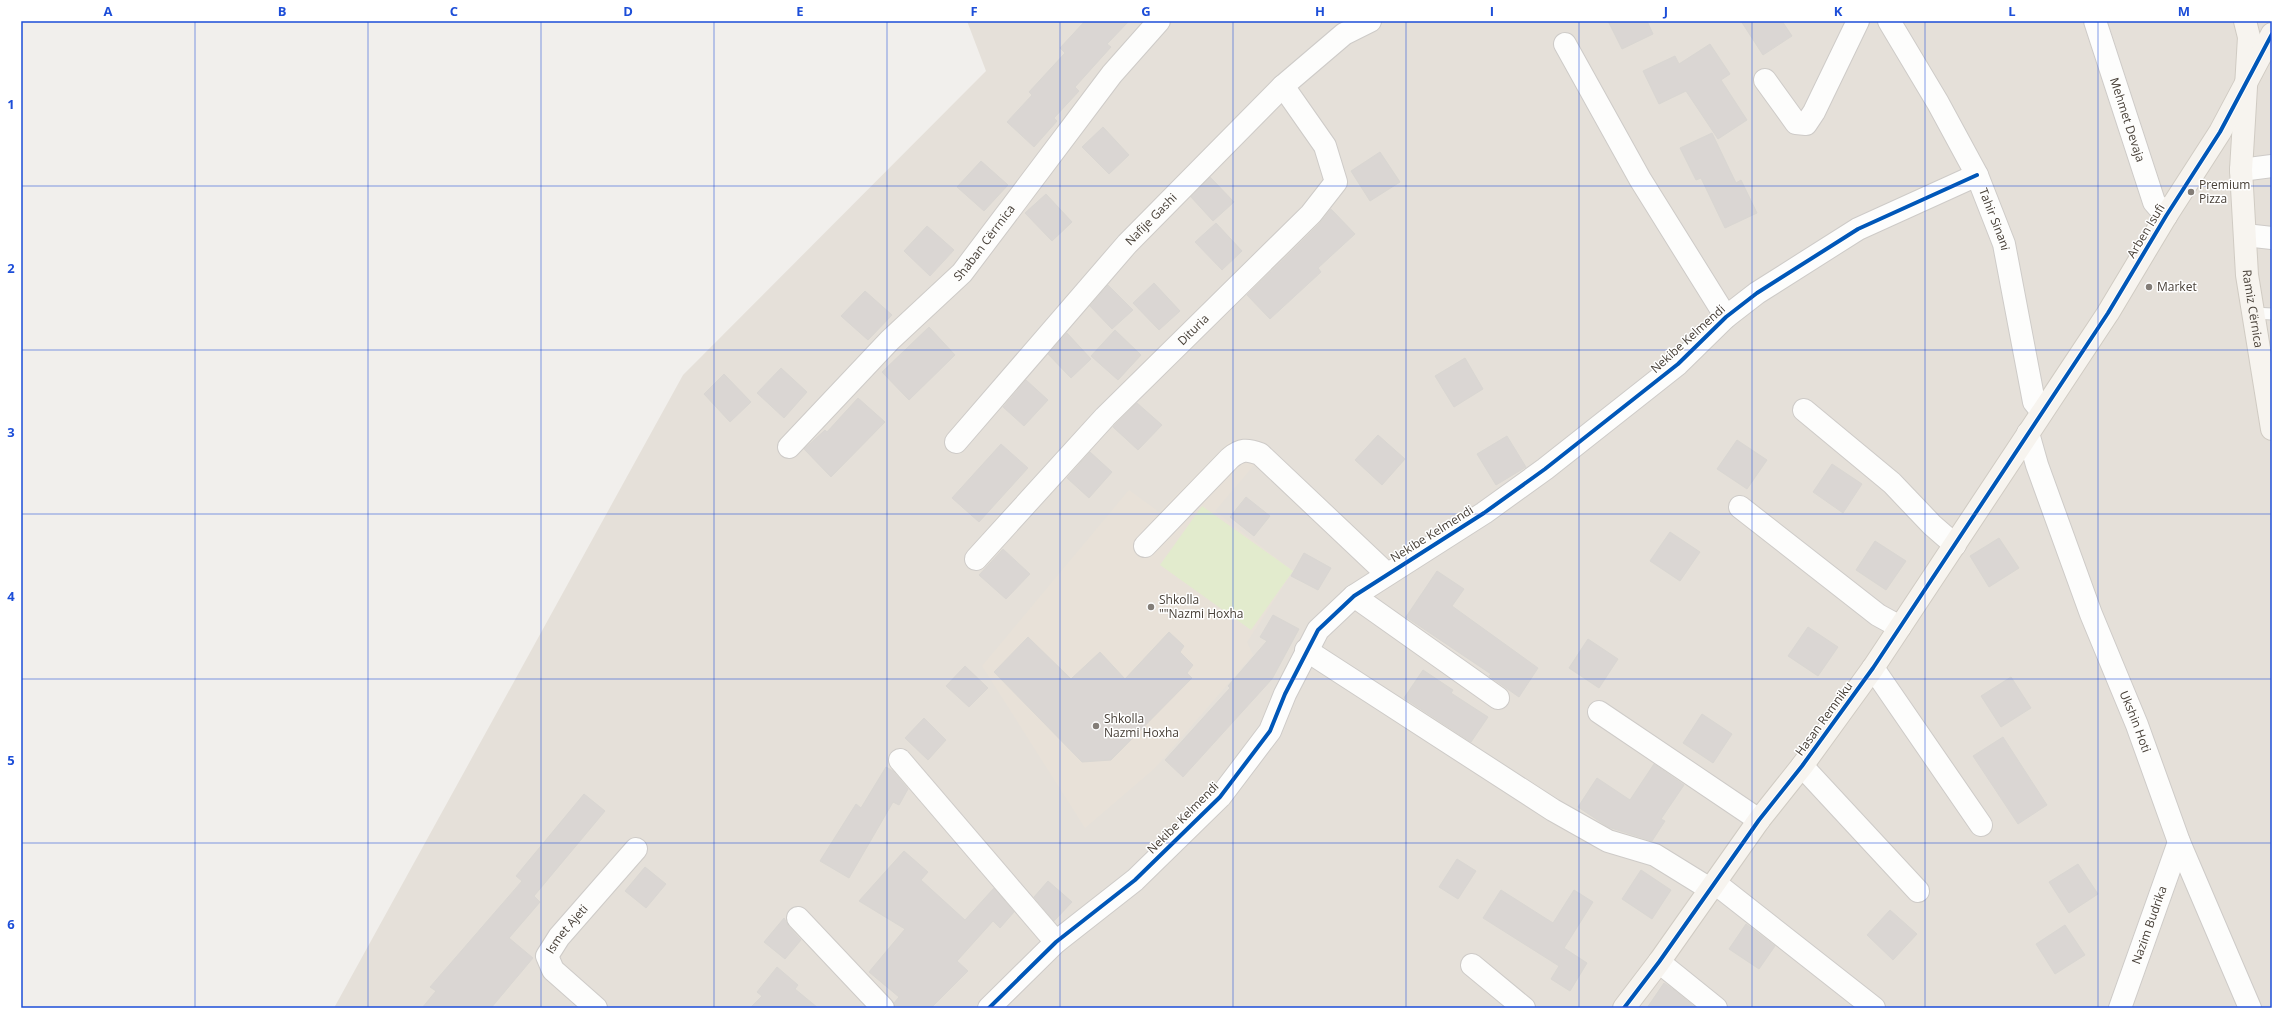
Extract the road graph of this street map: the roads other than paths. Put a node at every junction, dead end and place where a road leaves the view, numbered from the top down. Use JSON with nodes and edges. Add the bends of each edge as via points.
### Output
{"nodes":[{"id":1,"x":1159,"y":21,"type":"edge"},
{"id":2,"x":1370,"y":21,"type":"edge"},
{"id":3,"x":1858,"y":21,"type":"edge"},
{"id":4,"x":1889,"y":21,"type":"edge"},
{"id":5,"x":2095,"y":21,"type":"edge"},
{"id":6,"x":2245,"y":21,"type":"edge"},
{"id":7,"x":2272,"y":34,"type":"edge"},
{"id":8,"x":1565,"y":44,"type":"dead end"},
{"id":9,"x":1765,"y":80,"type":"dead end"},
{"id":10,"x":2247,"y":82,"type":"junction"},
{"id":11,"x":1283,"y":86,"type":"junction"},
{"id":12,"x":2272,"y":166,"type":"edge"},
{"id":13,"x":2241,"y":170,"type":"junction"},
{"id":14,"x":1977,"y":175,"type":"junction"},
{"id":15,"x":2166,"y":216,"type":"junction"},
{"id":16,"x":2245,"y":235,"type":"junction"},
{"id":17,"x":2272,"y":238,"type":"edge"},
{"id":18,"x":2263,"y":313,"type":"edge"},
{"id":19,"x":1726,"y":317,"type":"junction"},
{"id":20,"x":1804,"y":410,"type":"dead end"},
{"id":21,"x":2042,"y":412,"type":"junction"},
{"id":22,"x":2272,"y":429,"type":"edge"},
{"id":23,"x":2028,"y":433,"type":"junction"},
{"id":24,"x":956,"y":442,"type":"dead end"},
{"id":25,"x":789,"y":447,"type":"dead end"},
{"id":26,"x":1740,"y":507,"type":"dead end"},
{"id":27,"x":1955,"y":545,"type":"junction"},
{"id":28,"x":1145,"y":546,"type":"dead end"},
{"id":29,"x":976,"y":559,"type":"dead end"},
{"id":30,"x":1387,"y":574,"type":"junction"},
{"id":31,"x":1354,"y":596,"type":"junction"},
{"id":32,"x":1900,"y":627,"type":"junction"},
{"id":33,"x":1306,"y":650,"type":"junction"},
{"id":34,"x":1873,"y":668,"type":"junction"},
{"id":35,"x":1498,"y":698,"type":"dead end"},
{"id":36,"x":1600,"y":712,"type":"dead end"},
{"id":37,"x":900,"y":760,"type":"dead end"},
{"id":38,"x":1802,"y":766,"type":"junction"},
{"id":39,"x":1759,"y":820,"type":"junction"},
{"id":40,"x":1981,"y":825,"type":"dead end"},
{"id":41,"x":2179,"y":842,"type":"junction"},
{"id":42,"x":636,"y":849,"type":"dead end"},
{"id":43,"x":1713,"y":886,"type":"junction"},
{"id":44,"x":1918,"y":890,"type":"dead end"},
{"id":45,"x":798,"y":918,"type":"dead end"},
{"id":46,"x":1056,"y":942,"type":"junction"},
{"id":47,"x":1660,"y":962,"type":"junction"},
{"id":48,"x":1472,"y":965,"type":"dead end"},
{"id":49,"x":596,"y":1008,"type":"edge"},
{"id":50,"x":883,"y":1008,"type":"edge"},
{"id":51,"x":988,"y":1008,"type":"edge"},
{"id":52,"x":1524,"y":1008,"type":"edge"},
{"id":53,"x":1624,"y":1008,"type":"edge"},
{"id":54,"x":1716,"y":1008,"type":"edge"},
{"id":55,"x":1874,"y":1008,"type":"edge"},
{"id":56,"x":2120,"y":1008,"type":"edge"},
{"id":57,"x":2250,"y":1008,"type":"edge"}],
"edges":[{"from":1,"to":25,"type":"street","name":"Shaban Cërrnica","via":[[1112,74],[962,272],[890,340]]},
{"from":2,"to":11,"type":"street","name":"Nafije Gashi","via":[[1344,34]]},
{"from":3,"to":9,"type":"street","via":[[1806,124],[1796,123]]},
{"from":4,"to":14,"type":"street","name":"Tahir Sinani"},
{"from":5,"to":15,"type":"street","name":"Mehmet Devaja","via":[[2154,202]]},
{"from":6,"to":10,"type":"street","name":"Ramiz Cërnica","via":[[2249,37]]},
{"from":7,"to":10,"type":"street","name":"Arben Isufi"},
{"from":8,"to":19,"type":"street","name":"Nekibe Kelmendi","via":[[1640,179]]},
{"from":10,"to":13,"type":"street","name":"Ramiz Cërnica"},
{"from":10,"to":15,"type":"street","name":"Arben Isufi","via":[[2220,132]]},
{"from":11,"to":24,"type":"street","name":"Nafije Gashi","via":[[1127,244]]},
{"from":11,"to":29,"type":"street","name":"Dituria","via":[[1325,146],[1336,182],[1311,214],[1105,417]]},
{"from":12,"to":13,"type":"street"},
{"from":13,"to":16,"type":"street","name":"Ramiz Cërnica"},
{"from":14,"to":19,"type":"street","name":"Nekibe Kelmendi","via":[[1858,229],[1792,269]]},
{"from":14,"to":21,"type":"street","name":"Tahir Sinani","via":[[2004,244],[2034,402]]},
{"from":15,"to":21,"type":"street","name":"Arben Isufi","via":[[2108,313]]},
{"from":16,"to":17,"type":"street"},
{"from":16,"to":18,"type":"street","name":"Ramiz Cërnica","via":[[2247,275]]},
{"from":18,"to":22,"type":"street","name":"Ramiz Cërnica"},
{"from":19,"to":30,"type":"street","name":"Nekibe Kelmendi","via":[[1678,364],[1545,469],[1484,513]]},
{"from":20,"to":27,"type":"street","via":[[1892,483]]},
{"from":21,"to":23,"type":"street","name":"Arben Isufi"},
{"from":23,"to":27,"type":"street","name":"Hasan Remniku"},
{"from":23,"to":41,"type":"street","name":"Ukshin Hoti","via":[[2037,465],[2091,614],[2137,725]]},
{"from":26,"to":32,"type":"street","via":[[1878,615]]},
{"from":27,"to":32,"type":"street","name":"Hasan Remniku"},
{"from":28,"to":30,"type":"street","name":"Nekibe Kelmendi","via":[[1230,458],[1238,451],[1248,450],[1260,454]]},
{"from":30,"to":31,"type":"street","name":"Nekibe Kelmendi"},
{"from":31,"to":33,"type":"street","name":"Nekibe Kelmendi","via":[[1318,630]]},
{"from":31,"to":35,"type":"street"},
{"from":32,"to":34,"type":"street","name":"Hasan Remniku"},
{"from":33,"to":43,"type":"street","via":[[1553,810],[1608,841],[1655,855]]},
{"from":33,"to":46,"type":"street","name":"Nekibe Kelmendi","via":[[1270,731],[1220,797],[1135,880]]},
{"from":34,"to":38,"type":"street","name":"Hasan Remniku"},
{"from":34,"to":40,"type":"street"},
{"from":36,"to":39,"type":"street"},
{"from":37,"to":46,"type":"street"},
{"from":38,"to":39,"type":"street","name":"Hasan Remniku"},
{"from":38,"to":44,"type":"street","name":"Hasan Remniku"},
{"from":39,"to":43,"type":"street","name":"Hasan Remniku"},
{"from":41,"to":56,"type":"street","name":"Nazim Budrika"},
{"from":41,"to":57,"type":"street","name":"Ukshin Hoti"},
{"from":42,"to":49,"type":"street","name":"Ismet Ajeti","via":[[559,937],[547,956],[553,970]]},
{"from":43,"to":47,"type":"street","name":"Hasan Remniku"},
{"from":43,"to":55,"type":"street"},
{"from":45,"to":50,"type":"street"},
{"from":46,"to":51,"type":"street","name":"Nekibe Kelmendi"},
{"from":47,"to":53,"type":"street","name":"Hasan Remniku"},
{"from":47,"to":54,"type":"street"},
{"from":48,"to":52,"type":"street"}]}
